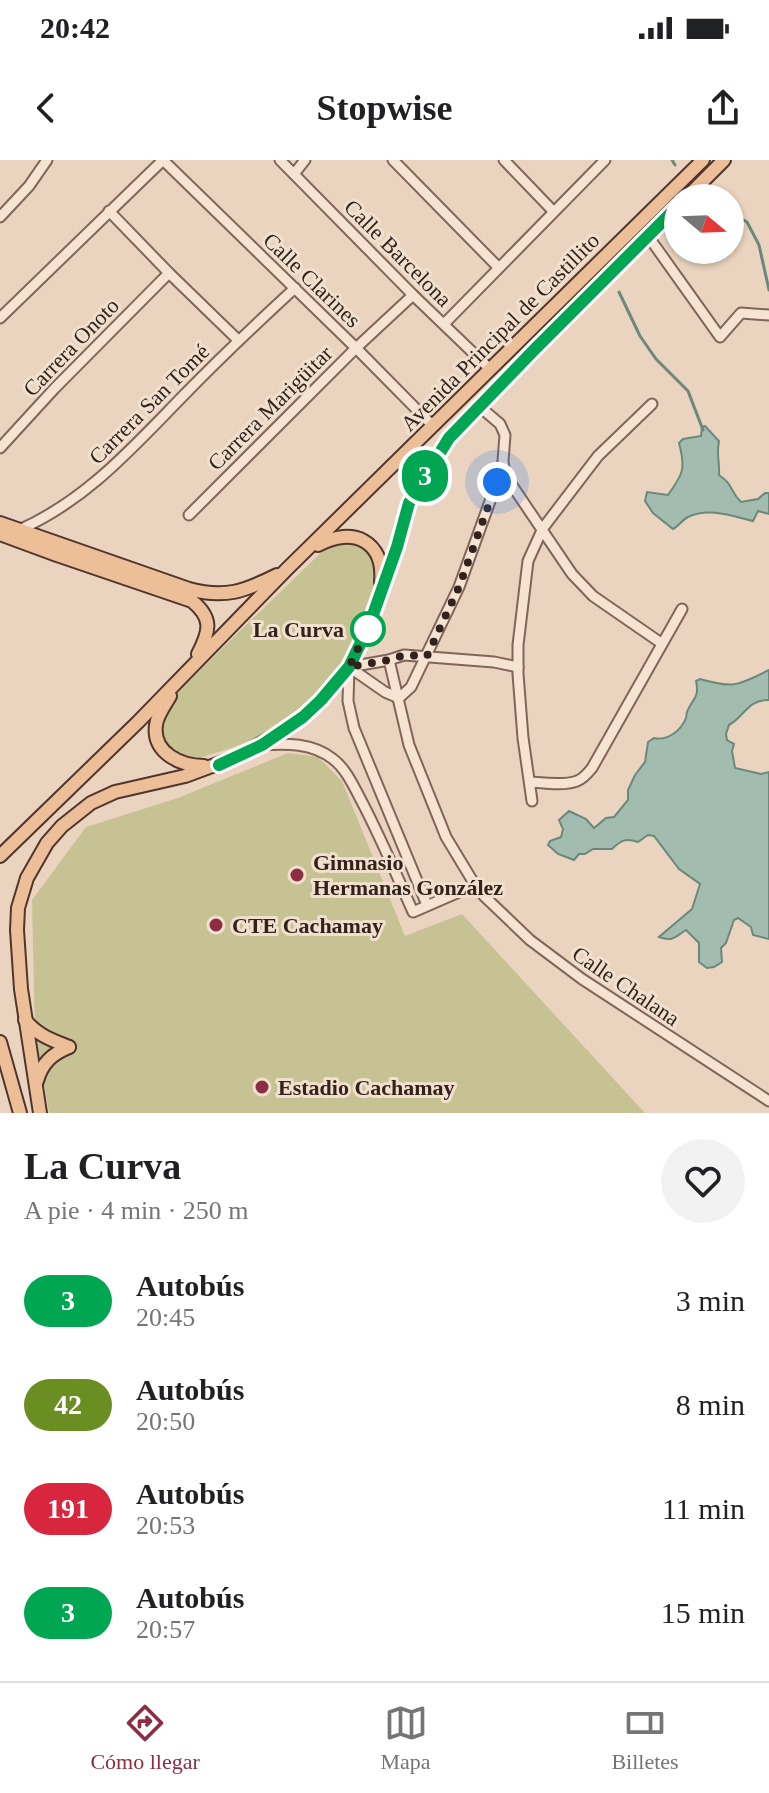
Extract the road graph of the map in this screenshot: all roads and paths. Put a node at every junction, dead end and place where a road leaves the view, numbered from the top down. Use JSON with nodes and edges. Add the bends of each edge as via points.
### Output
{"nodes":[{"id":1,"x":47,"y":160,"type":"edge"},
{"id":2,"x":163,"y":160,"type":"edge"},
{"id":3,"x":280,"y":160,"type":"edge"},
{"id":4,"x":305,"y":160,"type":"edge"},
{"id":5,"x":393,"y":160,"type":"edge"},
{"id":6,"x":504,"y":160,"type":"edge"},
{"id":7,"x":605,"y":160,"type":"edge"},
{"id":8,"x":703,"y":160,"type":"edge"},
{"id":9,"x":724,"y":160,"type":"edge"},
{"id":10,"x":294,"y":174,"type":"junction"},
{"id":11,"x":700,"y":184,"type":"edge"},
{"id":12,"x":109,"y":211,"type":"junction"},
{"id":13,"x":553,"y":211,"type":"junction"},
{"id":14,"x":0,"y":217,"type":"edge"},
{"id":15,"x":664,"y":220,"type":"edge"},
{"id":16,"x":648,"y":236,"type":"junction"},
{"id":17,"x":498,"y":267,"type":"junction"},
{"id":18,"x":169,"y":273,"type":"junction"},
{"id":19,"x":295,"y":288,"type":"junction"},
{"id":20,"x":413,"y":295,"type":"junction"},
{"id":21,"x":769,"y":315,"type":"edge"},
{"id":22,"x":0,"y":318,"type":"edge"},
{"id":23,"x":444,"y":324,"type":"junction"},
{"id":24,"x":238,"y":340,"type":"junction"},
{"id":25,"x":356,"y":348,"type":"junction"},
{"id":26,"x":491,"y":370,"type":"junction"},
{"id":27,"x":652,"y":404,"type":"dead end"},
{"id":28,"x":479,"y":406,"type":"junction"},
{"id":29,"x":433,"y":426,"type":"junction"},
{"id":30,"x":0,"y":448,"type":"edge"},
{"id":31,"x":505,"y":475,"type":"junction"},
{"id":32,"x":189,"y":515,"type":"dead end"},
{"id":33,"x":0,"y":523,"type":"edge"},
{"id":34,"x":543,"y":528,"type":"junction"},
{"id":35,"x":19,"y":530,"type":"junction"},
{"id":36,"x":0,"y":534,"type":"edge"},
{"id":37,"x":287,"y":569,"type":"junction"},
{"id":38,"x":379,"y":600,"type":"junction"},
{"id":39,"x":682,"y":609,"type":"dead end"},
{"id":40,"x":661,"y":643,"type":"junction"},
{"id":41,"x":427,"y":656,"type":"junction"},
{"id":42,"x":389,"y":660,"type":"junction"},
{"id":43,"x":349,"y":667,"type":"junction"},
{"id":44,"x":518,"y":667,"type":"junction"},
{"id":45,"x":190,"y":668,"type":"junction"},
{"id":46,"x":399,"y":698,"type":"junction"},
{"id":47,"x":262,"y":745,"type":"junction"},
{"id":48,"x":219,"y":765,"type":"junction"},
{"id":49,"x":531,"y":782,"type":"junction"},
{"id":50,"x":532,"y":801,"type":"dead end"},
{"id":51,"x":3,"y":854,"type":"edge"},
{"id":52,"x":475,"y":885,"type":"junction"},
{"id":53,"x":427,"y":905,"type":"junction"},
{"id":54,"x":25,"y":1020,"type":"junction"},
{"id":55,"x":0,"y":1042,"type":"edge"},
{"id":56,"x":36,"y":1088,"type":"junction"},
{"id":57,"x":769,"y":1101,"type":"edge"},
{"id":58,"x":20,"y":1113,"type":"edge"},
{"id":59,"x":40,"y":1113,"type":"edge"}],
"edges":[{"from":1,"to":14,"type":"street"},
{"from":2,"to":12,"type":"street"},
{"from":2,"to":19,"type":"street","name":"Calle Clarines"},
{"from":3,"to":10,"type":"street","name":"Calle Barcelona"},
{"from":4,"to":10,"type":"street"},
{"from":5,"to":17,"type":"street"},
{"from":6,"to":13,"type":"street"},
{"from":7,"to":13,"type":"street"},
{"from":8,"to":26,"type":"main road","name":"Avenida Principal de Castillito"},
{"from":9,"to":11,"type":"main road"},
{"from":10,"to":20,"type":"street","name":"Calle Barcelona"},
{"from":12,"to":18,"type":"street"},
{"from":12,"to":22,"type":"street"},
{"from":13,"to":17,"type":"street"},
{"from":15,"to":16,"type":"main road","name":"Avenida Principal de Castillito"},
{"from":16,"to":21,"type":"street","via":[[720,337],[741,313]]},
{"from":16,"to":28,"type":"main road","name":"Avenida Principal de Castillito"},
{"from":17,"to":23,"type":"street"},
{"from":18,"to":24,"type":"street"},
{"from":18,"to":30,"type":"street","name":"Carrera Onoto"},
{"from":19,"to":24,"type":"street","name":"Carrera San Tomé"},
{"from":19,"to":25,"type":"street","name":"Calle Clarines"},
{"from":20,"to":23,"type":"street","name":"Calle Barcelona"},
{"from":20,"to":25,"type":"street","name":"Carrera Marigüitar"},
{"from":23,"to":26,"type":"street","name":"Calle Barcelona"},
{"from":24,"to":35,"type":"street","name":"Carrera San Tomé","via":[[107,474],[44,519]]},
{"from":25,"to":29,"type":"street","name":"Calle Clarines"},
{"from":25,"to":32,"type":"street","name":"Carrera Marigüitar"},
{"from":26,"to":29,"type":"main road","name":"Avenida Principal de Castillito"},
{"from":27,"to":34,"type":"street","via":[[598,456]]},
{"from":28,"to":31,"type":"street","via":[[505,435]]},
{"from":28,"to":38,"type":"main road","name":"Avenida Principal de Castillito","via":[[449,438],[409,503]]},
{"from":29,"to":37,"type":"main road","name":"Avenida Principal de Castillito"},
{"from":31,"to":34,"type":"street"},
{"from":31,"to":41,"type":"street","via":[[497,482]]},
{"from":33,"to":35,"type":"main road"},
{"from":34,"to":40,"type":"street","via":[[593,596]]},
{"from":34,"to":44,"type":"street","via":[[528,561]]},
{"from":35,"to":37,"type":"main road","via":[[207,594],[225,595]]},
{"from":36,"to":45,"type":"main road","via":[[192,601],[202,609],[207,631]]},
{"from":37,"to":38,"type":"main road","via":[[324,542],[360,539],[380,562]]},
{"from":37,"to":45,"type":"main road","name":"Avenida Principal de Castillito"},
{"from":38,"to":43,"type":"main road","name":"Avenida Principal de Castillito"},
{"from":39,"to":40,"type":"street"},
{"from":40,"to":49,"type":"street","via":[[586,775],[571,783]]},
{"from":41,"to":42,"type":"street"},
{"from":41,"to":44,"type":"street"},
{"from":41,"to":46,"type":"street"},
{"from":42,"to":43,"type":"street"},
{"from":42,"to":46,"type":"street","name":"Calle Chalana"},
{"from":43,"to":46,"type":"street"},
{"from":43,"to":47,"type":"main road","name":"Avenida Principal de Castillito","via":[[303,717]]},
{"from":43,"to":53,"type":"street","via":[[354,728]]},
{"from":44,"to":49,"type":"street"},
{"from":45,"to":48,"type":"main road","via":[[159,715],[159,745],[185,765]]},
{"from":45,"to":51,"type":"main road"},
{"from":46,"to":52,"type":"street","name":"Calle Chalana","via":[[409,745],[446,837]]},
{"from":47,"to":48,"type":"main road","name":"Avenida Principal de Castillito"},
{"from":47,"to":53,"type":"street","via":[[299,744],[332,757],[372,822],[413,912]]},
{"from":48,"to":54,"type":"main road","name":"Avenida Principal de Castillito","via":[[115,792],[76,814],[47,843],[27,878],[18,908]]},
{"from":49,"to":50,"type":"street"},
{"from":52,"to":53,"type":"street"},
{"from":52,"to":57,"type":"street","name":"Calle Chalana","via":[[550,956]]},
{"from":54,"to":56,"type":"main road","name":"Avenida Principal de Castillito"},
{"from":54,"to":56,"type":"main road","via":[[41,1035],[69,1047],[48,1058]]},
{"from":55,"to":58,"type":"main road"},
{"from":56,"to":59,"type":"main road","name":"Avenida Principal de Castillito"}]}
